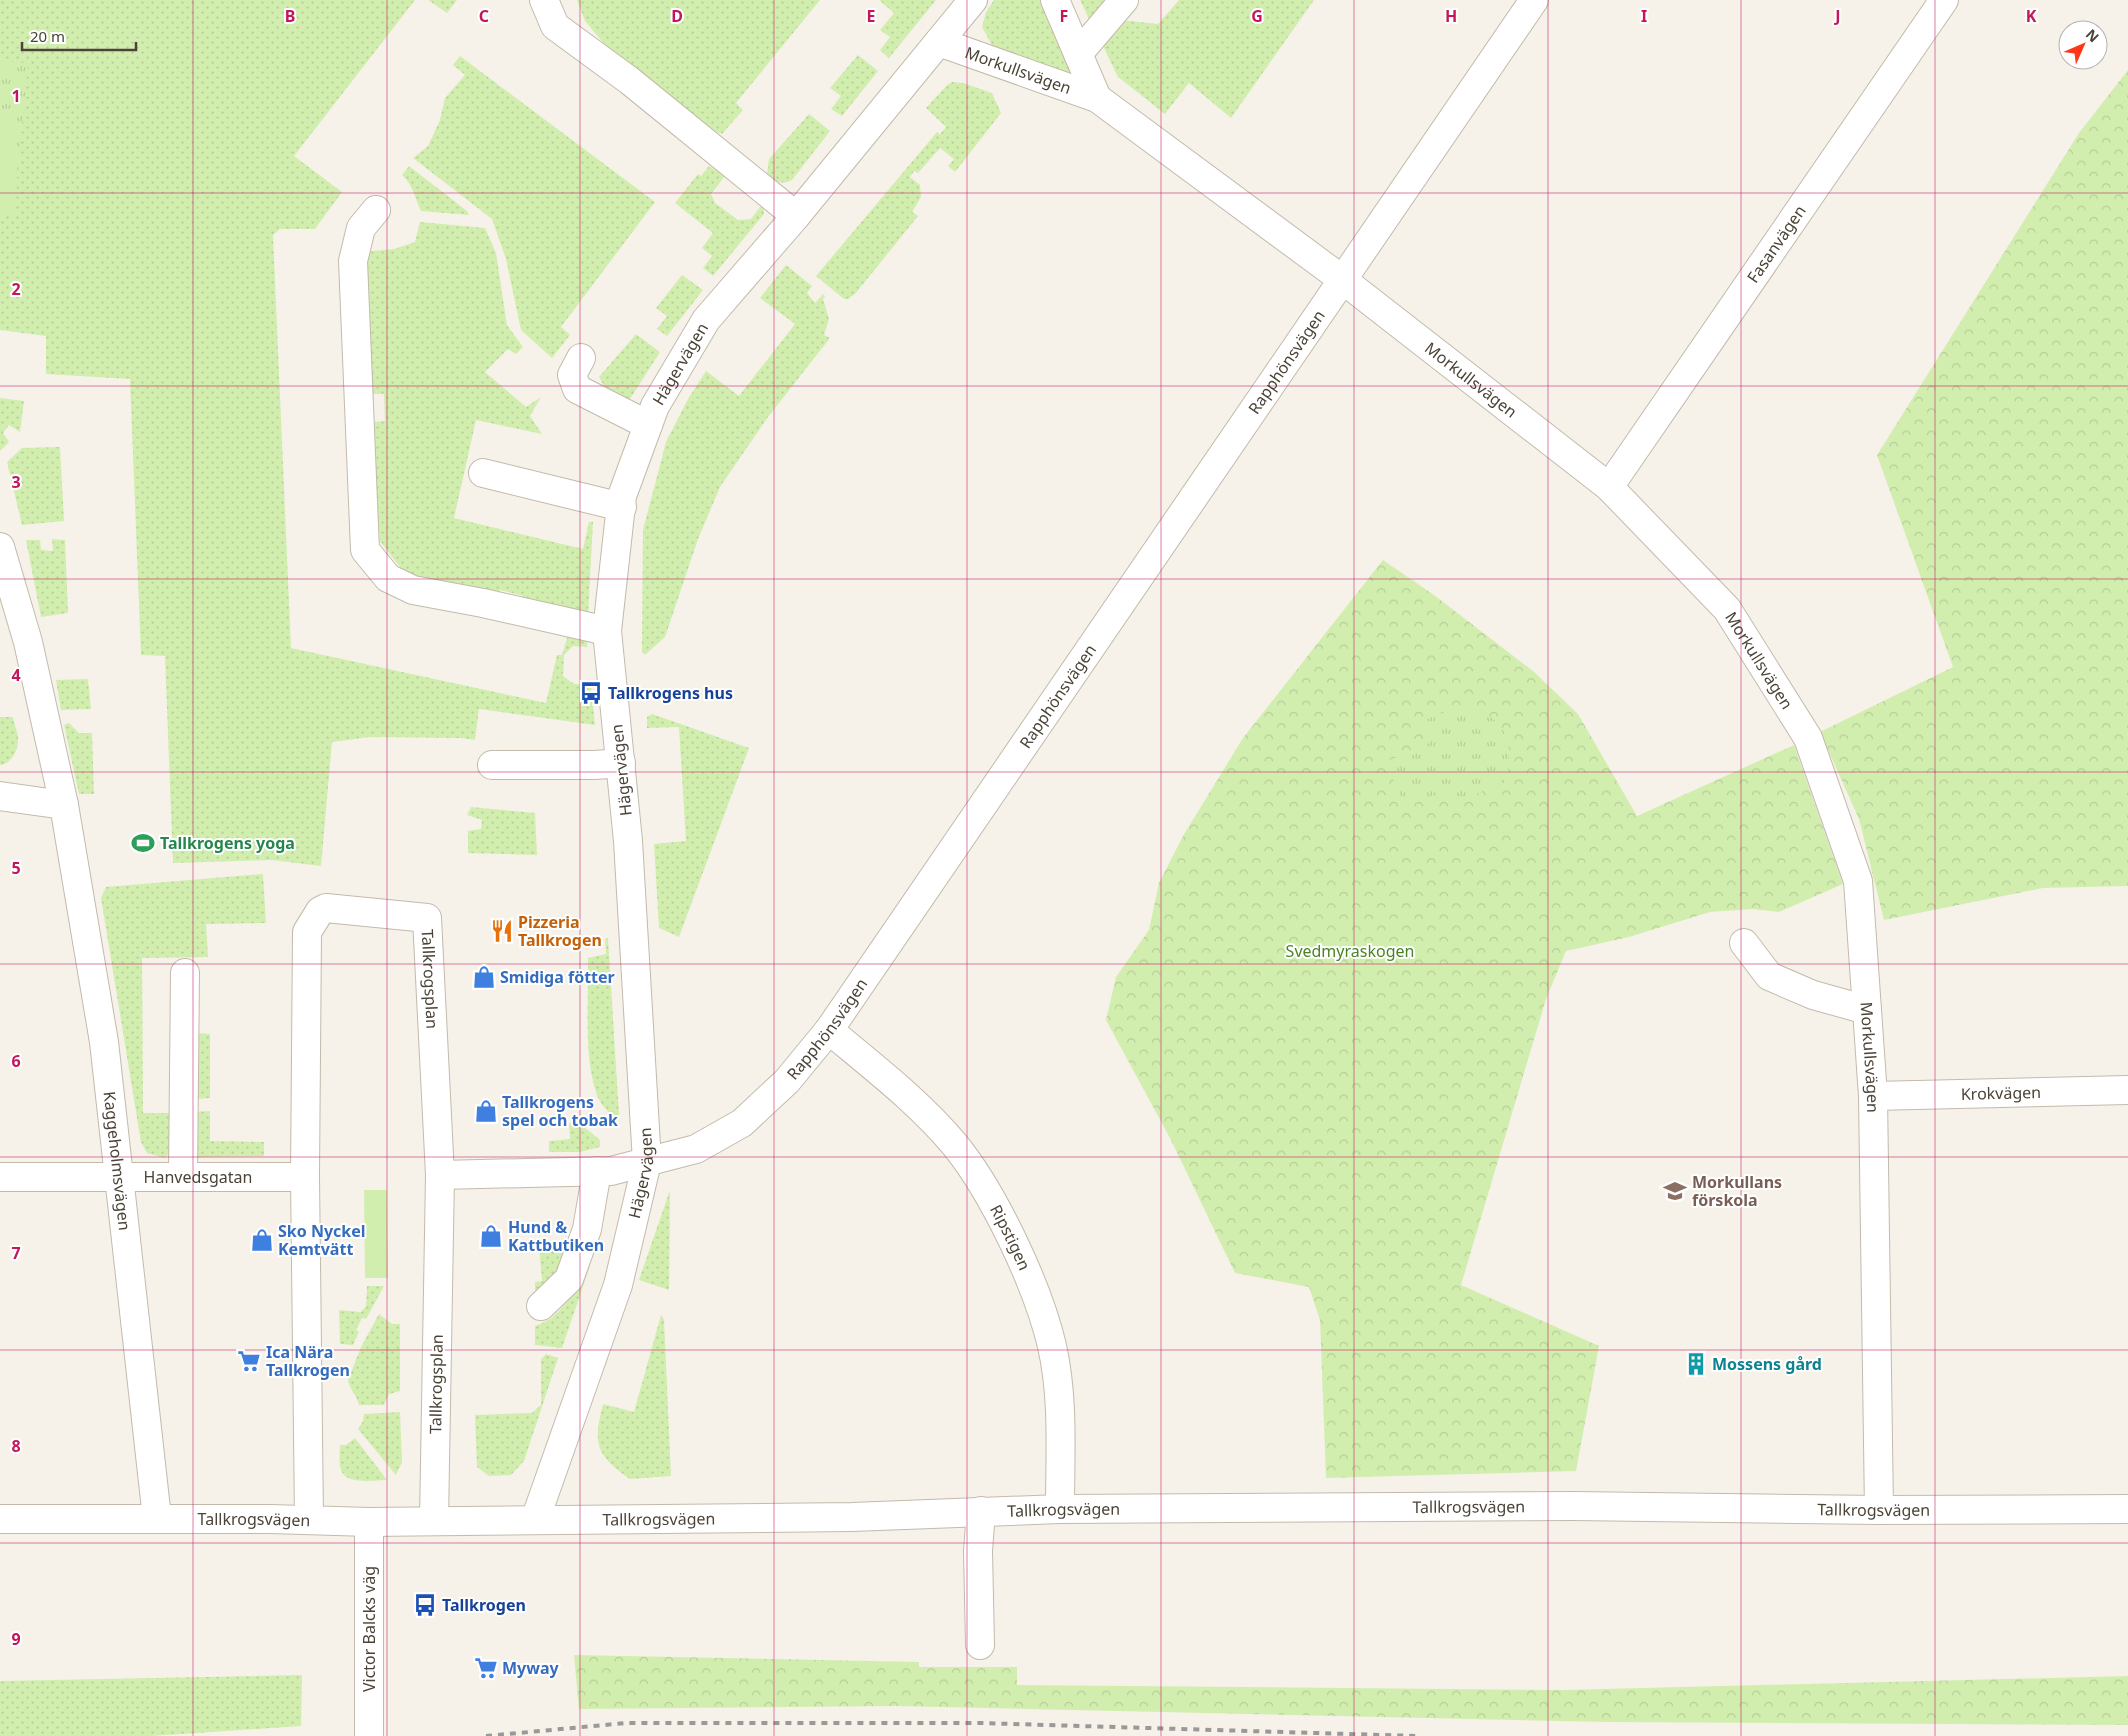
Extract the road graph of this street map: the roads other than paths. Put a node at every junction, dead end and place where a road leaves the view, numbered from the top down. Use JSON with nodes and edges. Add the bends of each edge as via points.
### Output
{"nodes":[{"id":1,"x":544,"y":0,"type":"edge"},
{"id":2,"x":973,"y":0,"type":"edge"},
{"id":3,"x":1056,"y":0,"type":"edge"},
{"id":4,"x":1124,"y":0,"type":"edge"},
{"id":5,"x":1534,"y":0,"type":"edge"},
{"id":6,"x":1944,"y":0,"type":"edge"},
{"id":7,"x":938,"y":42,"type":"junction"},
{"id":8,"x":1078,"y":54,"type":"junction"},
{"id":9,"x":1097,"y":98,"type":"junction"},
{"id":10,"x":376,"y":210,"type":"dead end"},
{"id":11,"x":796,"y":216,"type":"junction"},
{"id":12,"x":1343,"y":280,"type":"junction"},
{"id":13,"x":581,"y":358,"type":"dead end"},
{"id":14,"x":648,"y":425,"type":"junction"},
{"id":15,"x":483,"y":473,"type":"dead end"},
{"id":16,"x":1608,"y":487,"type":"junction"},
{"id":17,"x":622,"y":507,"type":"junction"},
{"id":18,"x":0,"y":547,"type":"edge"},
{"id":19,"x":607,"y":631,"type":"junction"},
{"id":20,"x":621,"y":763,"type":"junction"},
{"id":21,"x":492,"y":765,"type":"dead end"},
{"id":22,"x":0,"y":796,"type":"edge"},
{"id":23,"x":64,"y":805,"type":"junction"},
{"id":24,"x":1744,"y":943,"type":"dead end"},
{"id":25,"x":185,"y":973,"type":"dead end"},
{"id":26,"x":1867,"y":1010,"type":"junction"},
{"id":27,"x":828,"y":1030,"type":"junction"},
{"id":28,"x":2128,"y":1090,"type":"edge"},
{"id":29,"x":1873,"y":1096,"type":"junction"},
{"id":30,"x":647,"y":1162,"type":"junction"},
{"id":31,"x":597,"y":1171,"type":"junction"},
{"id":32,"x":440,"y":1175,"type":"junction"},
{"id":33,"x":120,"y":1176,"type":"junction"},
{"id":34,"x":184,"y":1176,"type":"junction"},
{"id":35,"x":0,"y":1177,"type":"edge"},
{"id":36,"x":306,"y":1177,"type":"junction"},
{"id":37,"x":541,"y":1306,"type":"dead end"},
{"id":38,"x":1060,"y":1509,"type":"junction"},
{"id":39,"x":2128,"y":1509,"type":"edge"},
{"id":40,"x":1879,"y":1510,"type":"junction"},
{"id":41,"x":982,"y":1511,"type":"junction"},
{"id":42,"x":157,"y":1518,"type":"junction"},
{"id":43,"x":0,"y":1519,"type":"edge"},
{"id":44,"x":309,"y":1519,"type":"junction"},
{"id":45,"x":535,"y":1520,"type":"junction"},
{"id":46,"x":434,"y":1521,"type":"junction"},
{"id":47,"x":369,"y":1522,"type":"junction"},
{"id":48,"x":980,"y":1645,"type":"dead end"},
{"id":49,"x":369,"y":1736,"type":"edge"}],
"edges":[{"from":1,"to":11,"type":"street","via":[[555,26],[630,81]]},
{"from":2,"to":7,"type":"street","name":"Hägervägen"},
{"from":3,"to":8,"type":"street","name":"Morkullsvägen"},
{"from":4,"to":8,"type":"street"},
{"from":5,"to":12,"type":"street","name":"Rapphönsvägen"},
{"from":6,"to":16,"type":"street","name":"Fasanvägen"},
{"from":7,"to":9,"type":"street","name":"Morkullsvägen"},
{"from":7,"to":11,"type":"street","name":"Hägervägen"},
{"from":8,"to":9,"type":"street","name":"Morkullsvägen"},
{"from":9,"to":12,"type":"street","name":"Morkullsvägen"},
{"from":10,"to":19,"type":"street","via":[[361,228],[353,261],[365,550],[388,578],[413,590]]},
{"from":11,"to":14,"type":"street","name":"Hägervägen","via":[[706,320],[655,406]]},
{"from":12,"to":16,"type":"street","name":"Morkullsvägen"},
{"from":12,"to":27,"type":"street","name":"Rapphönsvägen"},
{"from":13,"to":14,"type":"street","via":[[572,375],[577,389]]},
{"from":14,"to":17,"type":"street","name":"Hägervägen","via":[[622,496]]},
{"from":15,"to":17,"type":"street"},
{"from":16,"to":26,"type":"street","name":"Morkullsvägen","via":[[1727,609],[1808,738],[1858,880]]},
{"from":17,"to":19,"type":"street","name":"Hägervägen"},
{"from":18,"to":23,"type":"street","name":"Kaggeholmsvägen","via":[[28,642]]},
{"from":19,"to":20,"type":"street","name":"Hägervägen"},
{"from":20,"to":21,"type":"street"},
{"from":20,"to":30,"type":"street","name":"Hägervägen"},
{"from":22,"to":23,"type":"street"},
{"from":23,"to":33,"type":"street","name":"Kaggeholmsvägen","via":[[104,1042]]},
{"from":24,"to":26,"type":"street","via":[[1769,976],[1813,994]]},
{"from":25,"to":34,"type":"street"},
{"from":26,"to":29,"type":"street","name":"Morkullsvägen"},
{"from":27,"to":30,"type":"street","name":"Rapphönsvägen","via":[[786,1081],[742,1123],[696,1149]]},
{"from":27,"to":38,"type":"street","name":"Ripstigen","via":[[905,1093],[955,1146],[995,1206],[1031,1284],[1052,1346],[1060,1408]]},
{"from":28,"to":29,"type":"street","name":"Krokvägen"},
{"from":29,"to":40,"type":"street","name":"Morkullsvägen"},
{"from":30,"to":31,"type":"street","name":"Rapphönsvägen"},
{"from":30,"to":45,"type":"street","name":"Hägervägen","via":[[618,1285]]},
{"from":31,"to":32,"type":"street","name":"Rapphönsvägen"},
{"from":31,"to":37,"type":"street","via":[[587,1229],[569,1279]]},
{"from":32,"to":36,"type":"street","name":"Tallkrogsplan","via":[[428,918],[326,908],[320,911],[307,932]]},
{"from":32,"to":46,"type":"street","name":"Tallkrogsplan"},
{"from":33,"to":34,"type":"street","name":"Hanvedsgatan"},
{"from":33,"to":35,"type":"street","name":"Hanvedsgatan"},
{"from":33,"to":42,"type":"street","name":"Kaggeholmsvägen"},
{"from":34,"to":36,"type":"street","name":"Hanvedsgatan"},
{"from":36,"to":44,"type":"street","name":"Tallkrogsplan"},
{"from":38,"to":40,"type":"street","name":"Tallkrogsvägen","via":[[1573,1506]]},
{"from":38,"to":41,"type":"street","name":"Tallkrogsvägen"},
{"from":39,"to":40,"type":"street","name":"Tallkrogsvägen"},
{"from":41,"to":45,"type":"street","name":"Tallkrogsvägen","via":[[852,1517]]},
{"from":41,"to":48,"type":"street","via":[[978,1551]]},
{"from":42,"to":43,"type":"street","name":"Tallkrogsvägen"},
{"from":42,"to":44,"type":"street","name":"Tallkrogsvägen"},
{"from":44,"to":47,"type":"street","name":"Tallkrogsvägen"},
{"from":45,"to":46,"type":"street","name":"Tallkrogsvägen"},
{"from":46,"to":47,"type":"street","name":"Tallkrogsvägen"},
{"from":47,"to":49,"type":"street","name":"Victor Balcks väg"}]}
